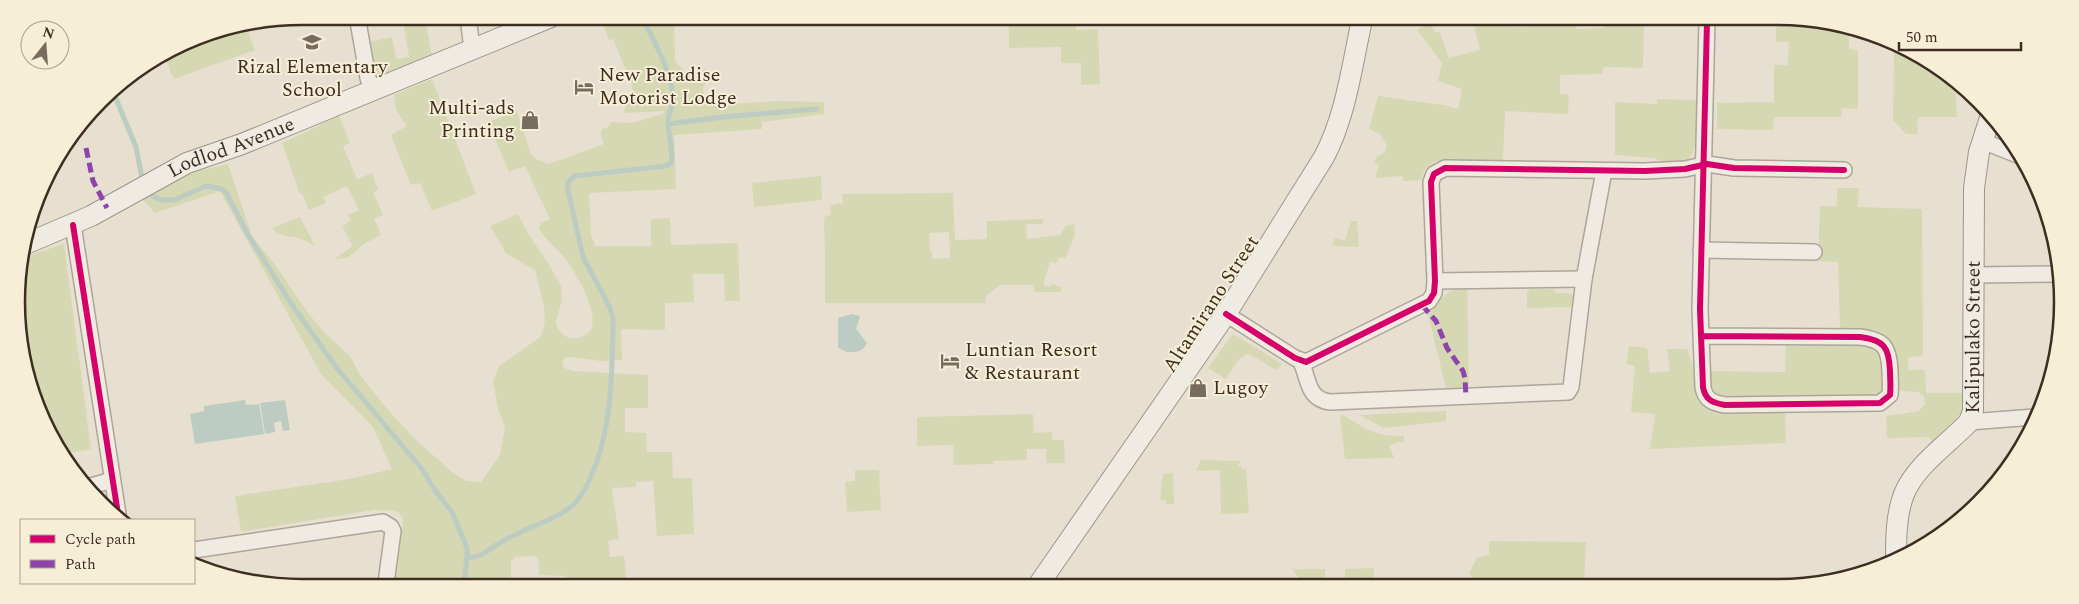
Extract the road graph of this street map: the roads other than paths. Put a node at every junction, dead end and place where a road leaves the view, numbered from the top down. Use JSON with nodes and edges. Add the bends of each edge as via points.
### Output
{"nodes":[{"id":1,"x":359,"y":25,"type":"edge"},
{"id":2,"x":469,"y":25,"type":"edge"},
{"id":3,"x":532,"y":25,"type":"edge"},
{"id":4,"x":1361,"y":25,"type":"edge"},
{"id":5,"x":1707,"y":25,"type":"edge"},
{"id":6,"x":472,"y":50,"type":"junction"},
{"id":7,"x":373,"y":90,"type":"junction"},
{"id":8,"x":1988,"y":123,"type":"edge"},
{"id":9,"x":1982,"y":141,"type":"junction"},
{"id":10,"x":2009,"y":152,"type":"edge"},
{"id":11,"x":1703,"y":165,"type":"junction"},
{"id":12,"x":1844,"y":170,"type":"dead end"},
{"id":13,"x":1604,"y":171,"type":"junction"},
{"id":14,"x":73,"y":225,"type":"junction"},
{"id":15,"x":31,"y":242,"type":"edge"},
{"id":16,"x":1701,"y":250,"type":"junction"},
{"id":17,"x":1814,"y":252,"type":"dead end"},
{"id":18,"x":2052,"y":274,"type":"edge"},
{"id":19,"x":1974,"y":275,"type":"junction"},
{"id":20,"x":1584,"y":279,"type":"junction"},
{"id":21,"x":1435,"y":281,"type":"junction"},
{"id":22,"x":1226,"y":314,"type":"junction"},
{"id":23,"x":1701,"y":336,"type":"junction"},
{"id":24,"x":1301,"y":362,"type":"junction"},
{"id":25,"x":2029,"y":417,"type":"edge"},
{"id":26,"x":1969,"y":422,"type":"junction"},
{"id":27,"x":112,"y":480,"type":"junction"},
{"id":28,"x":94,"y":485,"type":"edge"},
{"id":29,"x":117,"y":508,"type":"edge"},
{"id":30,"x":195,"y":550,"type":"edge"},
{"id":31,"x":1896,"y":552,"type":"edge"},
{"id":32,"x":387,"y":579,"type":"edge"},
{"id":33,"x":1042,"y":579,"type":"edge"}],
"edges":[{"from":1,"to":7,"type":"street"},
{"from":2,"to":6,"type":"street"},
{"from":3,"to":6,"type":"main road","name":"Lodlod Avenue"},
{"from":4,"to":22,"type":"main road","name":"Altamirano Street","via":[[1330,146]]},
{"from":5,"to":11,"type":"street"},
{"from":6,"to":7,"type":"main road","name":"Lodlod Avenue"},
{"from":7,"to":14,"type":"main road","name":"Lodlod Avenue","via":[[236,146],[200,157]]},
{"from":8,"to":9,"type":"main road","name":"Kalipulako Street"},
{"from":9,"to":10,"type":"street"},
{"from":9,"to":19,"type":"main road","name":"Kalipulako Street","via":[[1974,188]]},
{"from":11,"to":12,"type":"street"},
{"from":11,"to":13,"type":"street","via":[[1661,171]]},
{"from":11,"to":16,"type":"street"},
{"from":13,"to":20,"type":"street"},
{"from":13,"to":21,"type":"street","via":[[1439,170],[1434,174],[1430,190]]},
{"from":14,"to":15,"type":"main road","name":"Lodlod Avenue"},
{"from":14,"to":27,"type":"street"},
{"from":16,"to":17,"type":"street"},
{"from":16,"to":23,"type":"street"},
{"from":18,"to":19,"type":"street"},
{"from":19,"to":26,"type":"main road","name":"Kalipulako Street","via":[[1974,405]]},
{"from":20,"to":21,"type":"street"},
{"from":20,"to":24,"type":"street","via":[[1568,392],[1330,402],[1312,394]]},
{"from":21,"to":24,"type":"street","via":[[1434,294],[1429,301],[1309,361]]},
{"from":22,"to":24,"type":"street"},
{"from":22,"to":33,"type":"main road","name":"Altamirano Street"},
{"from":23,"to":23,"type":"street","via":[[1704,392],[1708,399],[1718,404],[1880,403],[1890,395],[1888,353],[1884,345],[1870,338]]},
{"from":25,"to":26,"type":"street"},
{"from":26,"to":31,"type":"main road","name":"Kalipulako Street","via":[[1908,487],[1900,508]]},
{"from":27,"to":28,"type":"street"},
{"from":27,"to":29,"type":"street"},
{"from":30,"to":32,"type":"street","via":[[383,522],[393,531]]}]}
